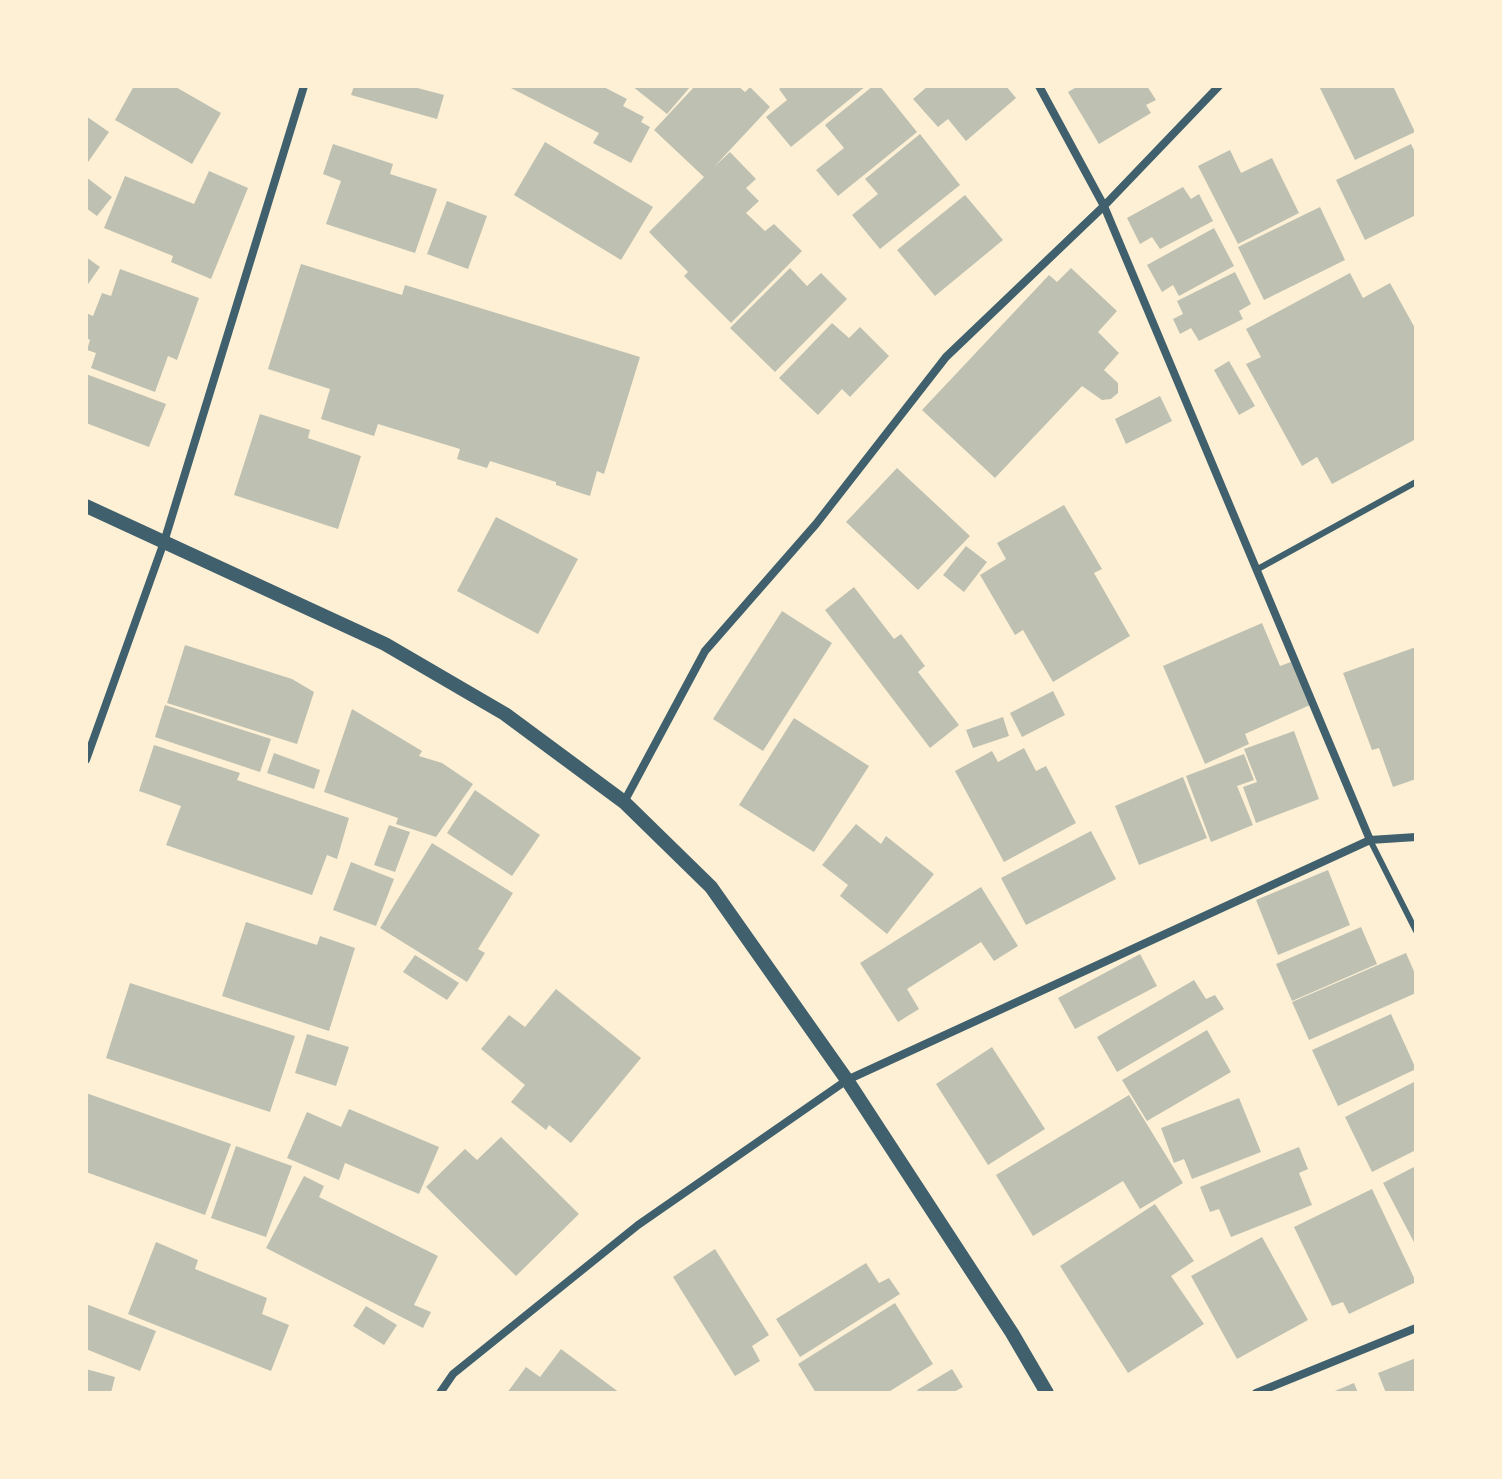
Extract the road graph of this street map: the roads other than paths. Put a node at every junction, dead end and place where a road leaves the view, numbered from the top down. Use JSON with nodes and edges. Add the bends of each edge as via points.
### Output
{"nodes":[{"id":1,"x":304,"y":86,"type":"edge"},
{"id":2,"x":1039,"y":86,"type":"edge"},
{"id":3,"x":1219,"y":86,"type":"edge"},
{"id":4,"x":1104,"y":206,"type":"junction"},
{"id":5,"x":1416,"y":482,"type":"edge"},
{"id":6,"x":86,"y":506,"type":"edge"},
{"id":7,"x":164,"y":542,"type":"junction"},
{"id":8,"x":1256,"y":570,"type":"junction"},
{"id":9,"x":86,"y":760,"type":"edge"},
{"id":10,"x":624,"y":802,"type":"junction"},
{"id":11,"x":1416,"y":837,"type":"edge"},
{"id":12,"x":1370,"y":840,"type":"junction"},
{"id":13,"x":1416,"y":931,"type":"edge"},
{"id":14,"x":847,"y":1080,"type":"junction"},
{"id":15,"x":1416,"y":1328,"type":"edge"},
{"id":16,"x":440,"y":1393,"type":"edge"},
{"id":17,"x":1047,"y":1393,"type":"edge"},
{"id":18,"x":1256,"y":1393,"type":"edge"}],
"edges":[{"from":1,"to":7,"type":"street"},
{"from":2,"to":4,"type":"street"},
{"from":3,"to":4,"type":"street"},
{"from":4,"to":8,"type":"street"},
{"from":4,"to":10,"type":"street","via":[[946,357],[816,524],[705,651]]},
{"from":5,"to":8,"type":"lane"},
{"from":6,"to":7,"type":"street"},
{"from":7,"to":9,"type":"street"},
{"from":7,"to":10,"type":"street","via":[[385,644],[505,714]]},
{"from":8,"to":12,"type":"street"},
{"from":10,"to":14,"type":"street","via":[[711,887]]},
{"from":11,"to":12,"type":"street"},
{"from":12,"to":13,"type":"lane"},
{"from":12,"to":14,"type":"street"},
{"from":14,"to":16,"type":"street","via":[[638,1225],[453,1374]]},
{"from":14,"to":17,"type":"street"},
{"from":15,"to":18,"type":"street"}]}
